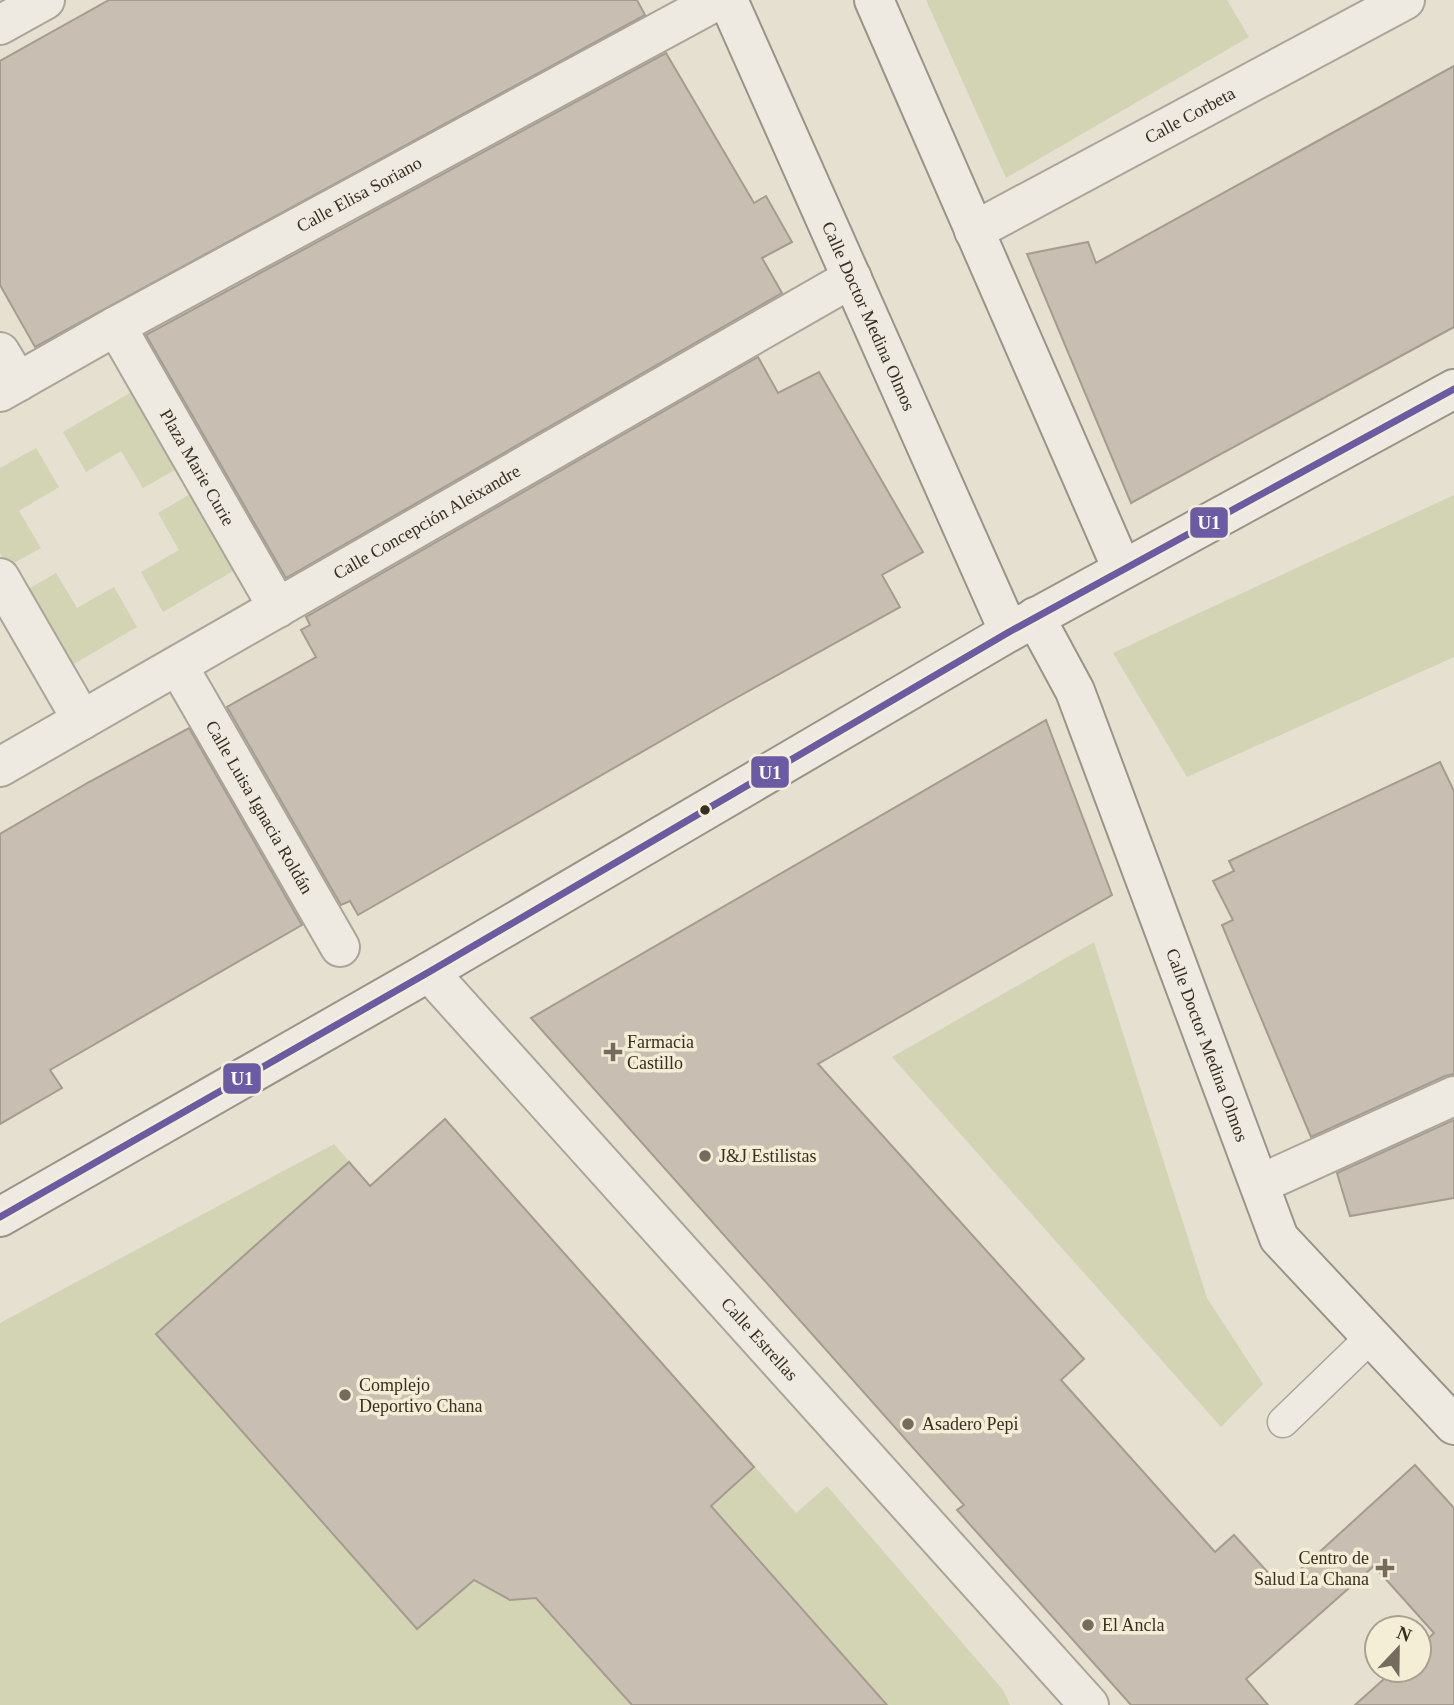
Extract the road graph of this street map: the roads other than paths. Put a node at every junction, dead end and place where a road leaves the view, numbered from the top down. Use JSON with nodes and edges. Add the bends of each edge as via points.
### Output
{"nodes":[{"id":1,"x":45,"y":0,"type":"edge"},
{"id":2,"x":718,"y":0,"type":"edge"},
{"id":3,"x":728,"y":0,"type":"edge"},
{"id":4,"x":874,"y":0,"type":"edge"},
{"id":5,"x":1405,"y":0,"type":"edge"},
{"id":6,"x":0,"y":25,"type":"edge"},
{"id":7,"x":974,"y":231,"type":"junction"},
{"id":8,"x":852,"y":278,"type":"junction"},
{"id":9,"x":116,"y":326,"type":"junction"},
{"id":10,"x":6,"y":375,"type":"edge"},
{"id":11,"x":1454,"y":389,"type":"edge"},
{"id":12,"x":1122,"y":569,"type":"junction"},
{"id":13,"x":0,"y":578,"type":"edge"},
{"id":14,"x":278,"y":608,"type":"junction"},
{"id":15,"x":1022,"y":624,"type":"junction"},
{"id":16,"x":178,"y":666,"type":"junction"},
{"id":17,"x":82,"y":720,"type":"junction"},
{"id":18,"x":0,"y":767,"type":"edge"},
{"id":19,"x":340,"y":947,"type":"dead end"},
{"id":20,"x":429,"y":972,"type":"junction"},
{"id":21,"x":1454,"y":1096,"type":"edge"},
{"id":22,"x":1260,"y":1185,"type":"junction"},
{"id":23,"x":0,"y":1217,"type":"edge"},
{"id":24,"x":1371,"y":1337,"type":"junction"},
{"id":25,"x":1283,"y":1422,"type":"dead end"},
{"id":26,"x":1454,"y":1425,"type":"edge"},
{"id":27,"x":1089,"y":1705,"type":"edge"}],
"edges":[{"from":1,"to":6,"type":"street"},
{"from":2,"to":9,"type":"street","name":"Calle Elisa Soriano"},
{"from":3,"to":8,"type":"street","name":"Calle Doctor Medina Olmos"},
{"from":4,"to":7,"type":"street"},
{"from":5,"to":7,"type":"street","name":"Calle Corbeta"},
{"from":7,"to":12,"type":"street"},
{"from":8,"to":14,"type":"street","name":"Calle Concepción Aleixandre"},
{"from":8,"to":15,"type":"street","name":"Calle Doctor Medina Olmos"},
{"from":9,"to":10,"type":"street","name":"Calle Elisa Soriano"},
{"from":9,"to":14,"type":"street","name":"Plaza Marie Curie"},
{"from":11,"to":12,"type":"street"},
{"from":12,"to":15,"type":"street"},
{"from":13,"to":17,"type":"street"},
{"from":14,"to":16,"type":"street","name":"Calle Concepción Aleixandre"},
{"from":15,"to":20,"type":"street"},
{"from":15,"to":22,"type":"street","name":"Calle Doctor Medina Olmos","via":[[1075,691]]},
{"from":16,"to":17,"type":"street","name":"Calle Concepción Aleixandre"},
{"from":16,"to":19,"type":"street","name":"Calle Luisa Ignacia Roldán"},
{"from":17,"to":18,"type":"street","name":"Calle Concepción Aleixandre"},
{"from":20,"to":23,"type":"street"},
{"from":20,"to":27,"type":"street","name":"Calle Estrellas"},
{"from":21,"to":22,"type":"street"},
{"from":22,"to":24,"type":"street","name":"Calle Doctor Medina Olmos","via":[[1279,1238]]},
{"from":24,"to":25,"type":"lane"},
{"from":24,"to":26,"type":"street","name":"Calle Doctor Medina Olmos"}]}
